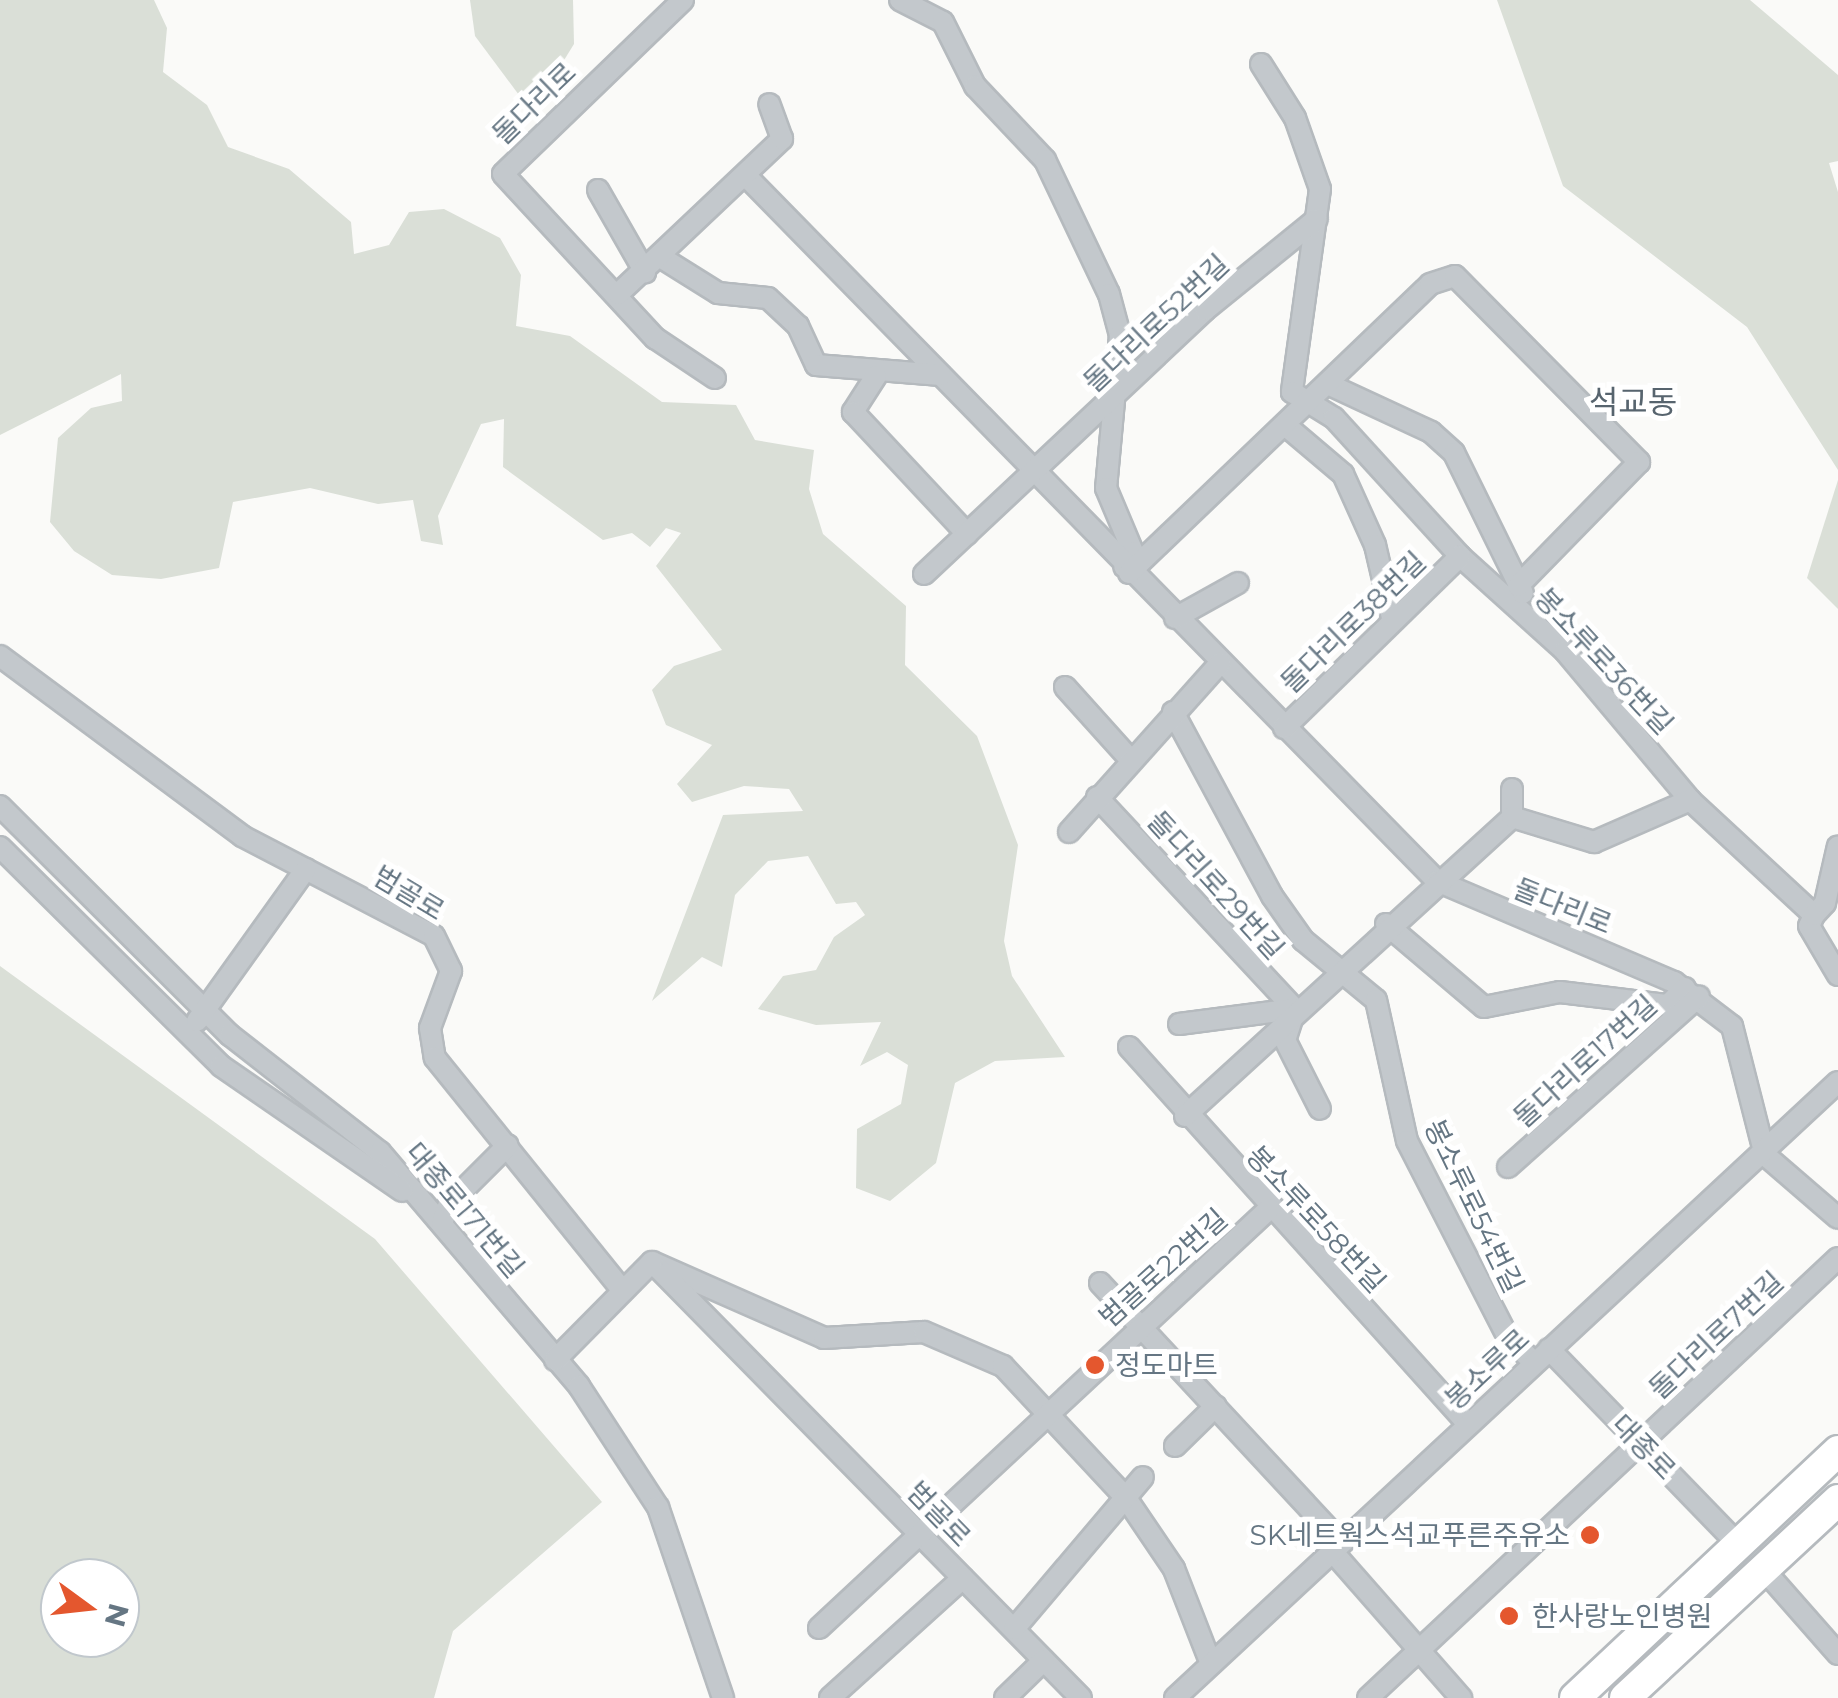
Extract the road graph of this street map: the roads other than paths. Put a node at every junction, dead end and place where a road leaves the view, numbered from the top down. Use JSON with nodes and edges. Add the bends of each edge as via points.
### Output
{"nodes":[{"id":1,"x":683,"y":0,"type":"edge"},
{"id":2,"x":900,"y":0,"type":"edge"},
{"id":3,"x":1261,"y":64,"type":"dead end"},
{"id":4,"x":769,"y":104,"type":"dead end"},
{"id":5,"x":748,"y":178,"type":"junction"},
{"id":6,"x":598,"y":190,"type":"dead end"},
{"id":7,"x":1317,"y":219,"type":"junction"},
{"id":8,"x":662,"y":258,"type":"junction"},
{"id":9,"x":645,"y":272,"type":"junction"},
{"id":10,"x":618,"y":294,"type":"junction"},
{"id":11,"x":941,"y":375,"type":"junction"},
{"id":12,"x":876,"y":376,"type":"junction"},
{"id":13,"x":715,"y":378,"type":"dead end"},
{"id":14,"x":1332,"y":386,"type":"junction"},
{"id":15,"x":1310,"y":403,"type":"junction"},
{"id":16,"x":1109,"y":406,"type":"junction"},
{"id":17,"x":1285,"y":425,"type":"junction"},
{"id":18,"x":1035,"y":471,"type":"junction"},
{"id":19,"x":967,"y":534,"type":"junction"},
{"id":20,"x":1460,"y":556,"type":"junction"},
{"id":21,"x":1126,"y":570,"type":"junction"},
{"id":22,"x":924,"y":574,"type":"dead end"},
{"id":23,"x":1238,"y":583,"type":"dead end"},
{"id":24,"x":1518,"y":586,"type":"junction"},
{"id":25,"x":1175,"y":618,"type":"junction"},
{"id":26,"x":1392,"y":618,"type":"junction"},
{"id":27,"x":1542,"y":628,"type":"junction"},
{"id":28,"x":0,"y":656,"type":"edge"},
{"id":29,"x":1220,"y":663,"type":"junction"},
{"id":30,"x":1065,"y":687,"type":"dead end"},
{"id":31,"x":1173,"y":712,"type":"junction"},
{"id":32,"x":1284,"y":728,"type":"junction"},
{"id":33,"x":1129,"y":758,"type":"junction"},
{"id":34,"x":1512,"y":789,"type":"dead end"},
{"id":35,"x":1097,"y":797,"type":"junction"},
{"id":36,"x":1690,"y":800,"type":"junction"},
{"id":37,"x":0,"y":806,"type":"edge"},
{"id":38,"x":1512,"y":816,"type":"junction"},
{"id":39,"x":1069,"y":832,"type":"dead end"},
{"id":40,"x":1838,"y":846,"type":"edge"},
{"id":41,"x":0,"y":848,"type":"edge"},
{"id":42,"x":306,"y":869,"type":"junction"},
{"id":43,"x":1437,"y":881,"type":"junction"},
{"id":44,"x":1814,"y":915,"type":"junction"},
{"id":45,"x":1386,"y":924,"type":"junction"},
{"id":46,"x":1336,"y":969,"type":"junction"},
{"id":47,"x":1838,"y":975,"type":"edge"},
{"id":48,"x":1691,"y":992,"type":"junction"},
{"id":49,"x":1295,"y":1009,"type":"junction"},
{"id":50,"x":204,"y":1011,"type":"junction"},
{"id":51,"x":1178,"y":1024,"type":"dead end"},
{"id":52,"x":187,"y":1033,"type":"junction"},
{"id":53,"x":1129,"y":1047,"type":"dead end"},
{"id":54,"x":1838,"y":1082,"type":"edge"},
{"id":55,"x":1320,"y":1109,"type":"dead end"},
{"id":56,"x":1186,"y":1116,"type":"junction"},
{"id":57,"x":508,"y":1145,"type":"junction"},
{"id":58,"x":1765,"y":1155,"type":"junction"},
{"id":59,"x":1508,"y":1167,"type":"dead end"},
{"id":60,"x":1269,"y":1209,"type":"junction"},
{"id":61,"x":1838,"y":1218,"type":"edge"},
{"id":62,"x":442,"y":1224,"type":"junction"},
{"id":63,"x":1838,"y":1258,"type":"edge"},
{"id":64,"x":652,"y":1262,"type":"junction"},
{"id":65,"x":1100,"y":1283,"type":"dead end"},
{"id":66,"x":623,"y":1291,"type":"junction"},
{"id":67,"x":1140,"y":1326,"type":"junction"},
{"id":68,"x":1541,"y":1356,"type":"junction"},
{"id":69,"x":555,"y":1360,"type":"junction"},
{"id":70,"x":1216,"y":1406,"type":"junction"},
{"id":71,"x":1046,"y":1408,"type":"junction"},
{"id":72,"x":1468,"y":1424,"type":"junction"},
{"id":73,"x":1640,"y":1443,"type":"junction"},
{"id":74,"x":1175,"y":1446,"type":"dead end"},
{"id":75,"x":1838,"y":1451,"type":"edge"},
{"id":76,"x":1143,"y":1477,"type":"dead end"},
{"id":77,"x":1126,"y":1498,"type":"junction"},
{"id":78,"x":1838,"y":1500,"type":"edge"},
{"id":79,"x":922,"y":1536,"type":"junction"},
{"id":80,"x":1740,"y":1546,"type":"junction"},
{"id":81,"x":1337,"y":1547,"type":"junction"},
{"id":82,"x":1764,"y":1570,"type":"junction"},
{"id":83,"x":964,"y":1578,"type":"junction"},
{"id":84,"x":819,"y":1628,"type":"dead end"},
{"id":85,"x":1014,"y":1629,"type":"junction"},
{"id":86,"x":1416,"y":1654,"type":"junction"},
{"id":87,"x":1838,"y":1654,"type":"edge"},
{"id":88,"x":1044,"y":1660,"type":"junction"},
{"id":89,"x":1212,"y":1664,"type":"junction"},
{"id":90,"x":723,"y":1698,"type":"edge"},
{"id":91,"x":830,"y":1698,"type":"edge"},
{"id":92,"x":1005,"y":1698,"type":"edge"},
{"id":93,"x":1081,"y":1698,"type":"edge"},
{"id":94,"x":1174,"y":1698,"type":"edge"},
{"id":95,"x":1368,"y":1698,"type":"edge"},
{"id":96,"x":1461,"y":1698,"type":"edge"},
{"id":97,"x":1575,"y":1698,"type":"edge"},
{"id":98,"x":1625,"y":1698,"type":"edge"}],
"edges":[{"from":1,"to":10,"type":"street","name":"돌다리로","via":[[503,174]]},
{"from":2,"to":16,"type":"street","via":[[944,22],[975,86],[1060,188],[1120,335]]},
{"from":3,"to":7,"type":"street","via":[[1314,158]]},
{"from":4,"to":5,"type":"street","via":[[782,139]]},
{"from":5,"to":8,"type":"street"},
{"from":5,"to":11,"type":"street","name":"돌다리로"},
{"from":6,"to":9,"type":"street"},
{"from":7,"to":15,"type":"street","via":[[1292,392]]},
{"from":7,"to":16,"type":"street","name":"돌다리로52번길","via":[[1205,310]]},
{"from":8,"to":9,"type":"street"},
{"from":8,"to":12,"type":"street","via":[[718,293],[768,298],[798,326],[816,366]]},
{"from":9,"to":10,"type":"street"},
{"from":10,"to":13,"type":"street","name":"돌다리로","via":[[654,338]]},
{"from":11,"to":12,"type":"street"},
{"from":11,"to":18,"type":"street","name":"돌다리로"},
{"from":12,"to":19,"type":"street","via":[[852,412]]},
{"from":14,"to":15,"type":"street"},
{"from":14,"to":24,"type":"street","name":"봉소루로36번길","via":[[1431,432],[1454,453]]},
{"from":14,"to":24,"type":"street","name":"봉소루로36번길","via":[[1430,284],[1454,276],[1639,462]]},
{"from":15,"to":17,"type":"street"},
{"from":15,"to":20,"type":"street","name":"봉소루로36번길"},
{"from":16,"to":18,"type":"street","name":"돌다리로52번길"},
{"from":16,"to":21,"type":"street","via":[[1106,488],[1133,552]]},
{"from":17,"to":21,"type":"street"},
{"from":17,"to":26,"type":"street","via":[[1343,474],[1375,545]]},
{"from":18,"to":19,"type":"street"},
{"from":18,"to":21,"type":"street","name":"돌다리로"},
{"from":19,"to":22,"type":"street"},
{"from":20,"to":26,"type":"street","name":"돌다리로38번길"},
{"from":20,"to":27,"type":"street","name":"봉소루로36번길"},
{"from":21,"to":25,"type":"street","name":"돌다리로"},
{"from":23,"to":25,"type":"street"},
{"from":24,"to":27,"type":"street"},
{"from":25,"to":29,"type":"street","name":"돌다리로"},
{"from":26,"to":32,"type":"street","name":"돌다리로38번길"},
{"from":27,"to":36,"type":"street","name":"봉소루로36번길"},
{"from":28,"to":42,"type":"street","name":"범골로","via":[[226,825]]},
{"from":29,"to":31,"type":"street"},
{"from":29,"to":32,"type":"street","name":"돌다리로"},
{"from":30,"to":33,"type":"street"},
{"from":31,"to":33,"type":"street"},
{"from":31,"to":46,"type":"street","name":"봉소루로54번길","via":[[1272,896]]},
{"from":32,"to":43,"type":"street","name":"돌다리로"},
{"from":33,"to":35,"type":"street"},
{"from":34,"to":38,"type":"street"},
{"from":35,"to":39,"type":"street"},
{"from":35,"to":49,"type":"street","name":"돌다리로29번길"},
{"from":36,"to":38,"type":"street","via":[[1594,842]]},
{"from":36,"to":44,"type":"street","name":"봉소루로36번길"},
{"from":37,"to":50,"type":"street","name":"대종로171번길"},
{"from":38,"to":43,"type":"street"},
{"from":40,"to":44,"type":"street","via":[[1825,904]]},
{"from":41,"to":52,"type":"street"},
{"from":42,"to":50,"type":"street"},
{"from":42,"to":57,"type":"street","name":"범골로","via":[[444,947],[451,971],[429,1043]]},
{"from":43,"to":45,"type":"street"},
{"from":43,"to":48,"type":"street","name":"돌다리로"},
{"from":44,"to":47,"type":"street","name":"봉소루로36번길","via":[[1809,926]]},
{"from":45,"to":46,"type":"street"},
{"from":45,"to":48,"type":"street","via":[[1484,1007],[1560,992],[1668,1004]]},
{"from":46,"to":49,"type":"street"},
{"from":46,"to":68,"type":"street","name":"봉소루로54번길","via":[[1376,1000],[1407,1141],[1506,1334]]},
{"from":48,"to":58,"type":"street","name":"돌다리로","via":[[1732,1026]]},
{"from":48,"to":59,"type":"street","name":"돌다리로17번길"},
{"from":49,"to":51,"type":"street"},
{"from":49,"to":55,"type":"street","via":[[1284,1040]]},
{"from":49,"to":56,"type":"street"},
{"from":50,"to":52,"type":"street"},
{"from":50,"to":62,"type":"street","name":"대종로171번길","via":[[296,1094],[380,1152]]},
{"from":52,"to":62,"type":"street"},
{"from":53,"to":56,"type":"street","name":"봉소루로58번길"},
{"from":54,"to":58,"type":"street","name":"봉소루로"},
{"from":56,"to":60,"type":"street","name":"봉소루로58번길"},
{"from":57,"to":62,"type":"street","via":[[449,1204]]},
{"from":57,"to":66,"type":"street","name":"범골로"},
{"from":58,"to":61,"type":"street"},
{"from":58,"to":68,"type":"street","name":"봉소루로"},
{"from":60,"to":67,"type":"street","name":"범골로22번길"},
{"from":60,"to":72,"type":"street","name":"봉소루로58번길"},
{"from":62,"to":69,"type":"street","name":"대종로171번길"},
{"from":63,"to":73,"type":"street","name":"돌다리로7번길"},
{"from":64,"to":66,"type":"street"},
{"from":64,"to":71,"type":"street","via":[[824,1338],[924,1332],[1003,1366]]},
{"from":64,"to":79,"type":"street","name":"범골로"},
{"from":65,"to":67,"type":"street"},
{"from":66,"to":69,"type":"street"},
{"from":67,"to":70,"type":"street"},
{"from":67,"to":71,"type":"street","name":"범골로22번길"},
{"from":68,"to":72,"type":"street","name":"봉소루로"},
{"from":68,"to":73,"type":"street","name":"대종로"},
{"from":69,"to":90,"type":"street","name":"대종로171번길","via":[[658,1507]]},
{"from":70,"to":74,"type":"street"},
{"from":70,"to":81,"type":"street"},
{"from":71,"to":77,"type":"street"},
{"from":71,"to":79,"type":"street","name":"범골로22번길"},
{"from":72,"to":81,"type":"street","name":"봉소루로"},
{"from":73,"to":80,"type":"street","name":"대종로"},
{"from":73,"to":86,"type":"street","name":"돌다리로7번길"},
{"from":75,"to":80,"type":"main road"},
{"from":76,"to":77,"type":"street"},
{"from":77,"to":85,"type":"street"},
{"from":77,"to":89,"type":"street","via":[[1174,1569]]},
{"from":78,"to":82,"type":"main road"},
{"from":79,"to":83,"type":"street","name":"범골로"},
{"from":79,"to":84,"type":"street","name":"범골로22번길"},
{"from":80,"to":97,"type":"main road"},
{"from":81,"to":86,"type":"street"},
{"from":81,"to":89,"type":"street","name":"봉소루로"},
{"from":82,"to":87,"type":"street"},
{"from":82,"to":98,"type":"main road"},
{"from":83,"to":85,"type":"street","name":"범골로"},
{"from":83,"to":91,"type":"street","name":"범골로"},
{"from":85,"to":88,"type":"street","name":"범골로"},
{"from":86,"to":95,"type":"street","name":"돌다리로7번길"},
{"from":86,"to":96,"type":"street"},
{"from":88,"to":92,"type":"street"},
{"from":88,"to":93,"type":"street","name":"범골로"},
{"from":89,"to":94,"type":"street","name":"봉소루로"}]}
